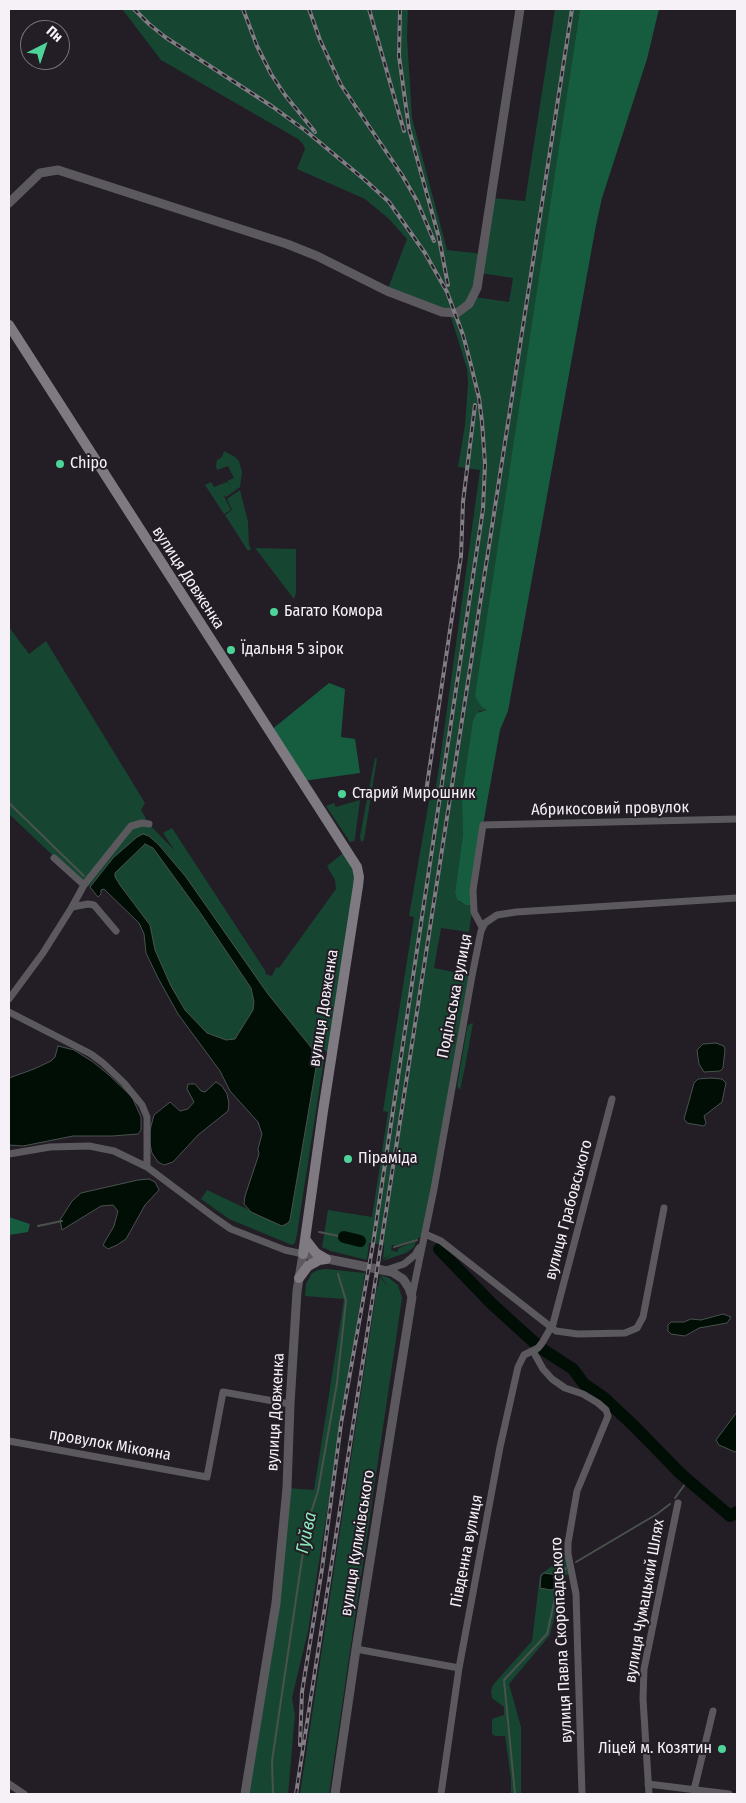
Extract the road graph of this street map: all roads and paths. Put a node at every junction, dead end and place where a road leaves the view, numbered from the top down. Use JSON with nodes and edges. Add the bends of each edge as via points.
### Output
{"nodes":[{"id":1,"x":520,"y":9,"type":"edge"},
{"id":2,"x":9,"y":204,"type":"edge"},
{"id":3,"x":9,"y":325,"type":"edge"},
{"id":4,"x":737,"y":819,"type":"edge"},
{"id":5,"x":149,"y":824,"type":"dead end"},
{"id":6,"x":54,"y":858,"type":"dead end"},
{"id":7,"x":84,"y":885,"type":"junction"},
{"id":8,"x":737,"y":898,"type":"edge"},
{"id":9,"x":72,"y":907,"type":"junction"},
{"id":10,"x":482,"y":927,"type":"junction"},
{"id":11,"x":116,"y":931,"type":"dead end"},
{"id":12,"x":9,"y":999,"type":"edge"},
{"id":13,"x":9,"y":1012,"type":"edge"},
{"id":14,"x":612,"y":1099,"type":"dead end"},
{"id":15,"x":9,"y":1154,"type":"edge"},
{"id":16,"x":147,"y":1167,"type":"junction"},
{"id":17,"x":664,"y":1208,"type":"dead end"},
{"id":18,"x":424,"y":1237,"type":"junction"},
{"id":19,"x":305,"y":1239,"type":"junction"},
{"id":20,"x":303,"y":1254,"type":"junction"},
{"id":21,"x":326,"y":1259,"type":"junction"},
{"id":22,"x":386,"y":1270,"type":"junction"},
{"id":23,"x":299,"y":1278,"type":"junction"},
{"id":24,"x":412,"y":1296,"type":"junction"},
{"id":25,"x":551,"y":1328,"type":"junction"},
{"id":26,"x":533,"y":1351,"type":"junction"},
{"id":27,"x":290,"y":1404,"type":"junction"},
{"id":28,"x":9,"y":1441,"type":"edge"},
{"id":29,"x":678,"y":1503,"type":"dead end"},
{"id":30,"x":356,"y":1649,"type":"junction"},
{"id":31,"x":459,"y":1668,"type":"junction"},
{"id":32,"x":713,"y":1711,"type":"dead end"},
{"id":33,"x":9,"y":1784,"type":"edge"},
{"id":34,"x":648,"y":1784,"type":"junction"},
{"id":35,"x":694,"y":1790,"type":"junction"},
{"id":36,"x":24,"y":1794,"type":"edge"},
{"id":37,"x":245,"y":1794,"type":"edge"},
{"id":38,"x":335,"y":1794,"type":"edge"},
{"id":39,"x":441,"y":1794,"type":"edge"},
{"id":40,"x":582,"y":1794,"type":"edge"},
{"id":41,"x":649,"y":1794,"type":"edge"},
{"id":42,"x":729,"y":1794,"type":"edge"}],
"edges":[{"from":1,"to":2,"type":"street","via":[[477,288],[469,304],[457,313],[442,312],[387,291],[287,244],[58,170],[40,173]]},
{"from":3,"to":19,"type":"main road","name":"вулиця Довженка","via":[[357,867],[358,886]]},
{"from":4,"to":10,"type":"street","name":"Абрикосовий провулок","via":[[483,825],[473,890],[474,912]]},
{"from":5,"to":7,"type":"street","via":[[132,826]]},
{"from":6,"to":7,"type":"street"},
{"from":7,"to":9,"type":"street"},
{"from":8,"to":10,"type":"street","name":"Подільська вулиця","via":[[502,914],[488,920]]},
{"from":9,"to":11,"type":"street","via":[[94,905]]},
{"from":9,"to":12,"type":"street"},
{"from":10,"to":18,"type":"street","name":"Подільська вулиця"},
{"from":13,"to":16,"type":"street","via":[[91,1054],[124,1082],[147,1117]]},
{"from":14,"to":25,"type":"street","name":"вулиця Грабовського"},
{"from":15,"to":16,"type":"street","via":[[50,1147],[89,1146],[114,1151]]},
{"from":16,"to":20,"type":"street","via":[[231,1229]]},
{"from":17,"to":25,"type":"street","via":[[646,1305],[636,1328],[625,1333],[578,1334]]},
{"from":18,"to":22,"type":"street","via":[[410,1260]]},
{"from":18,"to":24,"type":"street","name":"Подільська вулиця"},
{"from":18,"to":25,"type":"street","via":[[441,1241]]},
{"from":19,"to":20,"type":"main road","name":"вулиця Довженка"},
{"from":19,"to":21,"type":"main road","via":[[316,1253]]},
{"from":20,"to":21,"type":"street"},
{"from":20,"to":23,"type":"street","name":"вулиця Довженка"},
{"from":21,"to":22,"type":"street"},
{"from":21,"to":23,"type":"main road","via":[[308,1266]]},
{"from":22,"to":24,"type":"street","via":[[403,1279]]},
{"from":23,"to":27,"type":"street","name":"вулиця Довженка"},
{"from":24,"to":30,"type":"street","name":"вулиця Куликівського"},
{"from":25,"to":26,"type":"street","name":"Південна вулиця"},
{"from":26,"to":31,"type":"street","name":"Південна вулиця","via":[[524,1355],[518,1367]]},
{"from":26,"to":40,"type":"street","name":"вулиця Павла Скоропадського","via":[[556,1383],[598,1403],[608,1416],[577,1491],[568,1548],[576,1594]]},
{"from":27,"to":28,"type":"street","name":"провулок Мікояна","via":[[223,1392],[207,1477]]},
{"from":27,"to":37,"type":"street","name":"вулиця Довженка","via":[[287,1488],[276,1603]]},
{"from":29,"to":34,"type":"street","name":"вулиця Чумацький Шлях","via":[[644,1669]]},
{"from":30,"to":31,"type":"street"},
{"from":30,"to":38,"type":"street","name":"вулиця Куликівського"},
{"from":31,"to":39,"type":"street","name":"Південна вулиця"},
{"from":32,"to":35,"type":"street"},
{"from":33,"to":36,"type":"street"},
{"from":34,"to":35,"type":"street"},
{"from":34,"to":41,"type":"street","name":"вулиця Чумацький Шлях"},
{"from":35,"to":42,"type":"street"}]}
